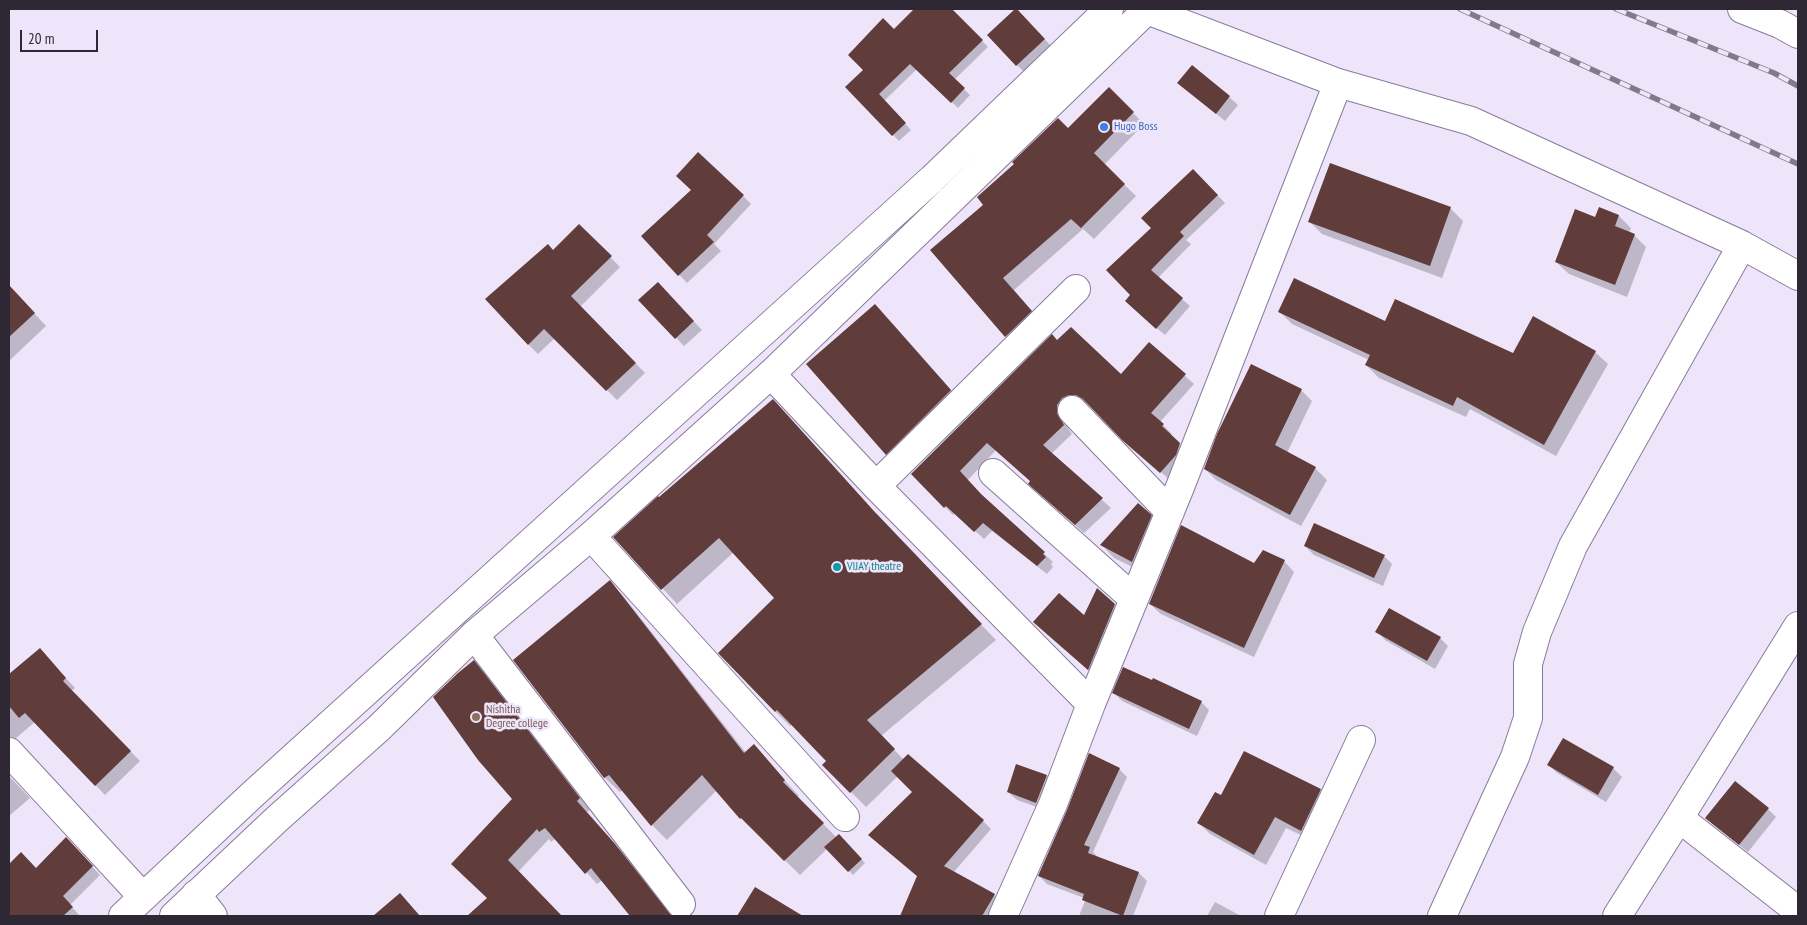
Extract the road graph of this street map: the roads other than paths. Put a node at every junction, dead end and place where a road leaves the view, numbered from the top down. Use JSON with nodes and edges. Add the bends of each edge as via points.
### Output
{"nodes":[{"id":1,"x":1109,"y":9,"type":"edge"},
{"id":2,"x":1148,"y":9,"type":"edge"},
{"id":3,"x":1742,"y":9,"type":"edge"},
{"id":4,"x":1792,"y":23,"type":"edge"},
{"id":5,"x":1338,"y":83,"type":"junction"},
{"id":6,"x":1742,"y":245,"type":"junction"},
{"id":7,"x":1798,"y":276,"type":"edge"},
{"id":8,"x":1076,"y":289,"type":"dead end"},
{"id":9,"x":771,"y":374,"type":"junction"},
{"id":10,"x":1072,"y":410,"type":"dead end"},
{"id":11,"x":993,"y":473,"type":"dead end"},
{"id":12,"x":876,"y":486,"type":"junction"},
{"id":13,"x":1170,"y":512,"type":"junction"},
{"id":14,"x":591,"y":536,"type":"junction"},
{"id":15,"x":1134,"y":600,"type":"junction"},
{"id":16,"x":1798,"y":626,"type":"edge"},
{"id":17,"x":474,"y":634,"type":"junction"},
{"id":18,"x":1091,"y":704,"type":"junction"},
{"id":19,"x":1361,"y":740,"type":"dead end"},
{"id":20,"x":9,"y":752,"type":"edge"},
{"id":21,"x":846,"y":817,"type":"dead end"},
{"id":22,"x":1679,"y":818,"type":"junction"},
{"id":23,"x":196,"y":894,"type":"junction"},
{"id":24,"x":143,"y":897,"type":"junction"},
{"id":25,"x":682,"y":904,"type":"dead end"},
{"id":26,"x":1798,"y":911,"type":"edge"},
{"id":27,"x":123,"y":916,"type":"edge"},
{"id":28,"x":174,"y":916,"type":"edge"},
{"id":29,"x":213,"y":916,"type":"edge"},
{"id":30,"x":1003,"y":916,"type":"edge"},
{"id":31,"x":1279,"y":916,"type":"edge"},
{"id":32,"x":1442,"y":916,"type":"edge"},
{"id":33,"x":1617,"y":916,"type":"edge"}],
"edges":[{"from":1,"to":24,"type":"main road","via":[[932,178]]},
{"from":2,"to":5,"type":"main road"},
{"from":2,"to":9,"type":"main road"},
{"from":3,"to":4,"type":"main road"},
{"from":5,"to":6,"type":"main road","via":[[1471,121]]},
{"from":5,"to":13,"type":"main road"},
{"from":6,"to":7,"type":"main road"},
{"from":6,"to":32,"type":"main road","via":[[1574,546],[1537,632],[1528,664],[1528,718],[1515,757]]},
{"from":8,"to":12,"type":"main road"},
{"from":9,"to":12,"type":"main road"},
{"from":9,"to":14,"type":"main road"},
{"from":10,"to":13,"type":"main road"},
{"from":11,"to":15,"type":"main road"},
{"from":12,"to":18,"type":"main road"},
{"from":13,"to":15,"type":"main road"},
{"from":14,"to":17,"type":"main road"},
{"from":14,"to":21,"type":"main road"},
{"from":15,"to":18,"type":"main road"},
{"from":16,"to":22,"type":"main road"},
{"from":17,"to":23,"type":"main road","via":[[379,728]]},
{"from":17,"to":25,"type":"main road"},
{"from":18,"to":30,"type":"main road","via":[[1053,804]]},
{"from":19,"to":31,"type":"main road"},
{"from":20,"to":24,"type":"main road"},
{"from":22,"to":26,"type":"main road"},
{"from":22,"to":33,"type":"main road"},
{"from":23,"to":28,"type":"main road"},
{"from":23,"to":29,"type":"main road"},
{"from":24,"to":27,"type":"main road"}]}
